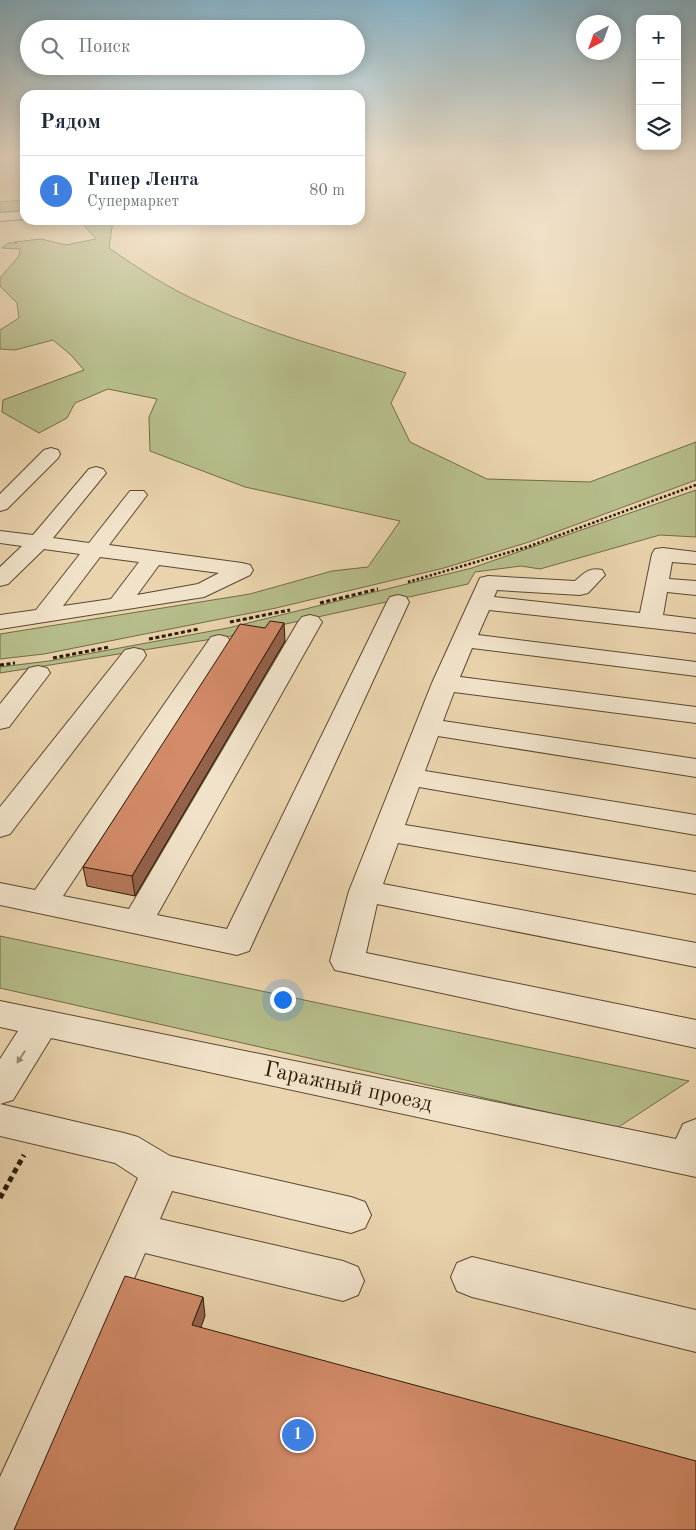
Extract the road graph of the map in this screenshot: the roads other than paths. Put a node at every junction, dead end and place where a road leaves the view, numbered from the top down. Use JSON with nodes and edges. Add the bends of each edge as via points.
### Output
{"nodes":[{"id":1,"x":50,"y":454,"type":"dead end"},
{"id":2,"x":96,"y":474,"type":"dead end"},
{"id":3,"x":137,"y":495,"type":"dead end"},
{"id":4,"x":0,"y":505,"type":"edge"},
{"id":5,"x":0,"y":537,"type":"edge"},
{"id":6,"x":40,"y":542,"type":"junction"},
{"id":7,"x":97,"y":550,"type":"junction"},
{"id":8,"x":153,"y":558,"type":"junction"},
{"id":9,"x":696,"y":558,"type":"edge"},
{"id":10,"x":594,"y":575,"type":"dead end"},
{"id":11,"x":0,"y":579,"type":"edge"},
{"id":12,"x":657,"y":584,"type":"junction"},
{"id":13,"x":696,"y":588,"type":"edge"},
{"id":14,"x":397,"y":591,"type":"road end"},
{"id":15,"x":480,"y":602,"type":"junction"},
{"id":16,"x":118,"y":606,"type":"junction"},
{"id":17,"x":306,"y":611,"type":"road end"},
{"id":18,"x":43,"y":616,"type":"junction"},
{"id":19,"x":650,"y":620,"type":"junction"},
{"id":20,"x":0,"y":622,"type":"edge"},
{"id":21,"x":696,"y":626,"type":"edge"},
{"id":22,"x":217,"y":631,"type":"road end"},
{"id":23,"x":462,"y":640,"type":"junction"},
{"id":24,"x":131,"y":647,"type":"road end"},
{"id":25,"x":34,"y":665,"type":"road end"},
{"id":26,"x":696,"y":669,"type":"edge"},
{"id":27,"x":445,"y":683,"type":"junction"},
{"id":28,"x":696,"y":715,"type":"edge"},
{"id":29,"x":0,"y":721,"type":"edge"},
{"id":30,"x":428,"y":726,"type":"junction"},
{"id":31,"x":696,"y":768,"type":"edge"},
{"id":32,"x":409,"y":777,"type":"junction"},
{"id":33,"x":696,"y":825,"type":"edge"},
{"id":34,"x":0,"y":827,"type":"edge"},
{"id":35,"x":388,"y":832,"type":"junction"},
{"id":36,"x":696,"y":883,"type":"edge"},
{"id":37,"x":365,"y":891,"type":"junction"},
{"id":38,"x":0,"y":894,"type":"edge"},
{"id":39,"x":44,"y":902,"type":"junction"},
{"id":40,"x":136,"y":922,"type":"junction"},
{"id":41,"x":696,"y":955,"type":"edge"},
{"id":42,"x":0,"y":1014,"type":"edge"},
{"id":43,"x":42,"y":1024,"type":"junction"},
{"id":44,"x":696,"y":1034,"type":"edge"},
{"id":45,"x":0,"y":1089,"type":"edge"},
{"id":46,"x":0,"y":1120,"type":"edge"},
{"id":47,"x":695,"y":1151,"type":"edge"},
{"id":48,"x":161,"y":1172,"type":"junction"},
{"id":49,"x":351,"y":1215,"type":"dead end"},
{"id":50,"x":134,"y":1232,"type":"junction"},
{"id":51,"x":472,"y":1277,"type":"dead end"},
{"id":52,"x":343,"y":1282,"type":"dead end"},
{"id":53,"x":696,"y":1332,"type":"edge"},
{"id":54,"x":1,"y":1530,"type":"edge"}],
"edges":[{"from":1,"to":4,"type":"lane"},
{"from":2,"to":6,"type":"lane"},
{"from":3,"to":7,"type":"lane"},
{"from":5,"to":6,"type":"lane"},
{"from":6,"to":7,"type":"lane"},
{"from":6,"to":11,"type":"lane"},
{"from":7,"to":8,"type":"lane"},
{"from":7,"to":18,"type":"lane"},
{"from":8,"to":16,"type":"lane"},
{"from":8,"to":16,"type":"lane","via":[[242,570],[204,590]]},
{"from":9,"to":12,"type":"lane","via":[[662,554]]},
{"from":10,"to":15,"type":"lane","via":[[580,588],[488,583]]},
{"from":12,"to":13,"type":"lane"},
{"from":12,"to":19,"type":"lane"},
{"from":14,"to":40,"type":"lane","via":[[237,943]]},
{"from":15,"to":19,"type":"lane"},
{"from":15,"to":23,"type":"lane"},
{"from":16,"to":18,"type":"lane"},
{"from":17,"to":40,"type":"lane"},
{"from":18,"to":20,"type":"lane"},
{"from":19,"to":21,"type":"lane"},
{"from":22,"to":39,"type":"lane"},
{"from":23,"to":26,"type":"lane"},
{"from":23,"to":27,"type":"lane"},
{"from":24,"to":34,"type":"lane"},
{"from":25,"to":29,"type":"lane"},
{"from":27,"to":28,"type":"lane"},
{"from":27,"to":30,"type":"lane"},
{"from":30,"to":31,"type":"lane"},
{"from":30,"to":32,"type":"lane"},
{"from":32,"to":33,"type":"lane"},
{"from":32,"to":35,"type":"lane"},
{"from":35,"to":36,"type":"lane"},
{"from":35,"to":37,"type":"lane"},
{"from":37,"to":41,"type":"lane"},
{"from":37,"to":44,"type":"lane","via":[[347,960]]},
{"from":38,"to":39,"type":"lane"},
{"from":39,"to":40,"type":"lane"},
{"from":42,"to":43,"type":"lane","name":"Гаражный проезд"},
{"from":43,"to":45,"type":"lane","one_way":true},
{"from":43,"to":47,"type":"lane","name":"Гаражный проезд"},
{"from":46,"to":48,"type":"lane","via":[[124,1149]]},
{"from":48,"to":49,"type":"lane"},
{"from":48,"to":50,"type":"lane"},
{"from":50,"to":52,"type":"lane"},
{"from":50,"to":54,"type":"lane"},
{"from":51,"to":53,"type":"lane"}]}
